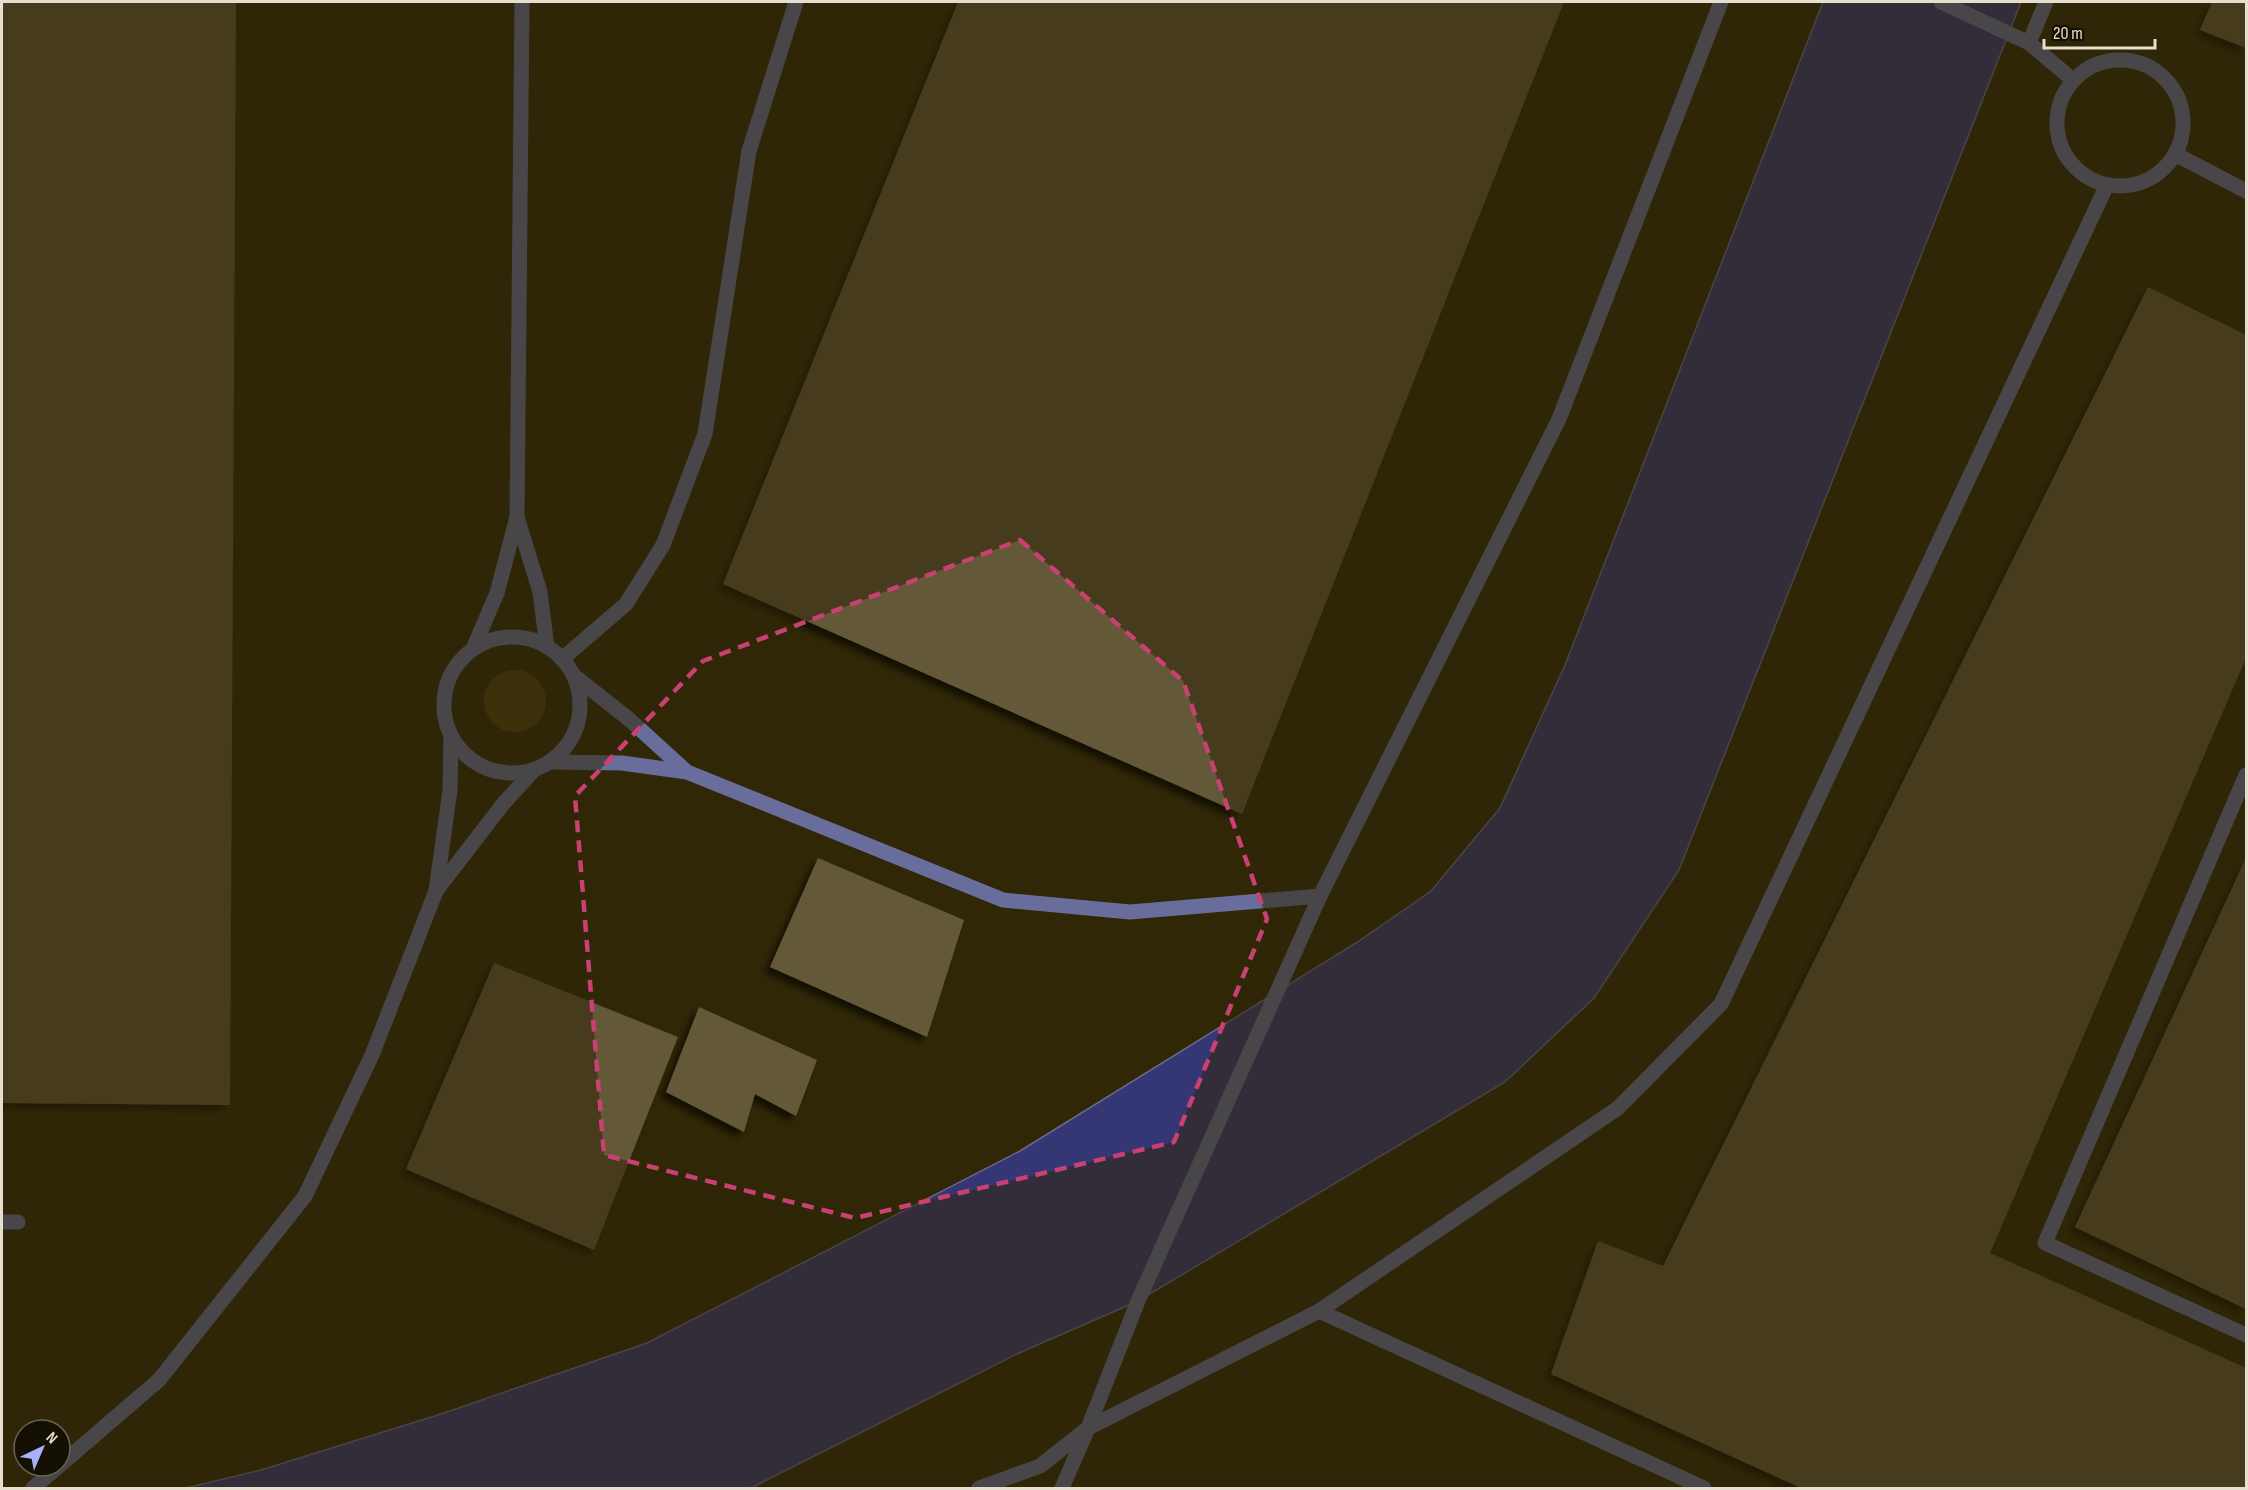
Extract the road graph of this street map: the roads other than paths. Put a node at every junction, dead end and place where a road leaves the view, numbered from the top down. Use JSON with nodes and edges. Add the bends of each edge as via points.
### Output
{"nodes":[{"id":1,"x":522,"y":2,"type":"edge"},
{"id":2,"x":796,"y":2,"type":"edge"},
{"id":3,"x":1721,"y":2,"type":"edge"},
{"id":4,"x":1941,"y":2,"type":"edge"},
{"id":5,"x":2046,"y":2,"type":"edge"},
{"id":6,"x":2029,"y":43,"type":"junction"},
{"id":7,"x":2073,"y":80,"type":"junction"},
{"id":8,"x":2175,"y":154,"type":"junction"},
{"id":9,"x":2107,"y":185,"type":"junction"},
{"id":10,"x":2247,"y":191,"type":"edge"},
{"id":11,"x":517,"y":517,"type":"junction"},
{"id":12,"x":547,"y":647,"type":"junction"},
{"id":13,"x":473,"y":649,"type":"junction"},
{"id":14,"x":562,"y":659,"type":"junction"},
{"id":15,"x":573,"y":675,"type":"junction"},
{"id":16,"x":451,"y":736,"type":"junction"},
{"id":17,"x":552,"y":762,"type":"junction"},
{"id":18,"x":534,"y":770,"type":"junction"},
{"id":19,"x":687,"y":772,"type":"junction"},
{"id":20,"x":2247,"y":775,"type":"edge"},
{"id":21,"x":436,"y":891,"type":"junction"},
{"id":22,"x":1320,"y":896,"type":"junction"},
{"id":23,"x":2,"y":1222,"type":"edge"},
{"id":24,"x":18,"y":1222,"type":"dead end"},
{"id":25,"x":1319,"y":1311,"type":"junction"},
{"id":26,"x":2247,"y":1335,"type":"edge"},
{"id":27,"x":1088,"y":1428,"type":"junction"},
{"id":28,"x":72,"y":1456,"type":"edge"},
{"id":29,"x":45,"y":1478,"type":"edge"},
{"id":30,"x":33,"y":1488,"type":"edge"},
{"id":31,"x":980,"y":1488,"type":"edge"},
{"id":32,"x":1062,"y":1488,"type":"edge"},
{"id":33,"x":1704,"y":1488,"type":"edge"}],
"edges":[{"from":1,"to":11,"type":"lane"},
{"from":2,"to":14,"type":"lane","via":[[749,151],[705,434],[663,545],[626,604]]},
{"from":3,"to":22,"type":"lane","via":[[1559,419]]},
{"from":4,"to":6,"type":"lane"},
{"from":5,"to":6,"type":"lane"},
{"from":6,"to":7,"type":"lane"},
{"from":7,"to":8,"type":"lane","via":[[2104,61],[2141,63],[2157,72],[2170,84],[2183,118],[2182,137]]},
{"from":7,"to":9,"type":"lane","via":[[2062,97],[2058,135],[2076,168]]},
{"from":8,"to":9,"type":"lane","via":[[2154,177],[2123,186]]},
{"from":8,"to":10,"type":"lane"},
{"from":9,"to":25,"type":"lane","via":[[1721,1004],[1618,1108]]},
{"from":11,"to":12,"type":"lane","via":[[540,592]]},
{"from":11,"to":13,"type":"lane","via":[[497,593]]},
{"from":12,"to":13,"type":"lane","via":[[529,639],[510,637]]},
{"from":12,"to":14,"type":"lane"},
{"from":13,"to":16,"type":"lane","via":[[449,679],[445,708]]},
{"from":14,"to":15,"type":"lane"},
{"from":15,"to":17,"type":"lane","via":[[579,694],[578,722],[566,748]]},
{"from":15,"to":19,"type":"lane"},
{"from":16,"to":18,"type":"lane","via":[[478,764],[495,771],[515,774]]},
{"from":16,"to":21,"type":"lane","via":[[450,790]]},
{"from":17,"to":18,"type":"lane"},
{"from":17,"to":19,"type":"lane","via":[[622,763]]},
{"from":18,"to":21,"type":"lane"},
{"from":19,"to":22,"type":"lane","via":[[1003,900],[1130,912]]},
{"from":20,"to":26,"type":"lane","via":[[2045,1243]]},
{"from":21,"to":28,"type":"lane","via":[[372,1055],[305,1196],[159,1380]]},
{"from":22,"to":27,"type":"lane","via":[[1138,1301]]},
{"from":23,"to":24,"type":"lane"},
{"from":25,"to":27,"type":"lane"},
{"from":25,"to":33,"type":"lane"},
{"from":27,"to":31,"type":"lane","via":[[1040,1466]]},
{"from":27,"to":32,"type":"lane"},
{"from":29,"to":30,"type":"lane"}]}
